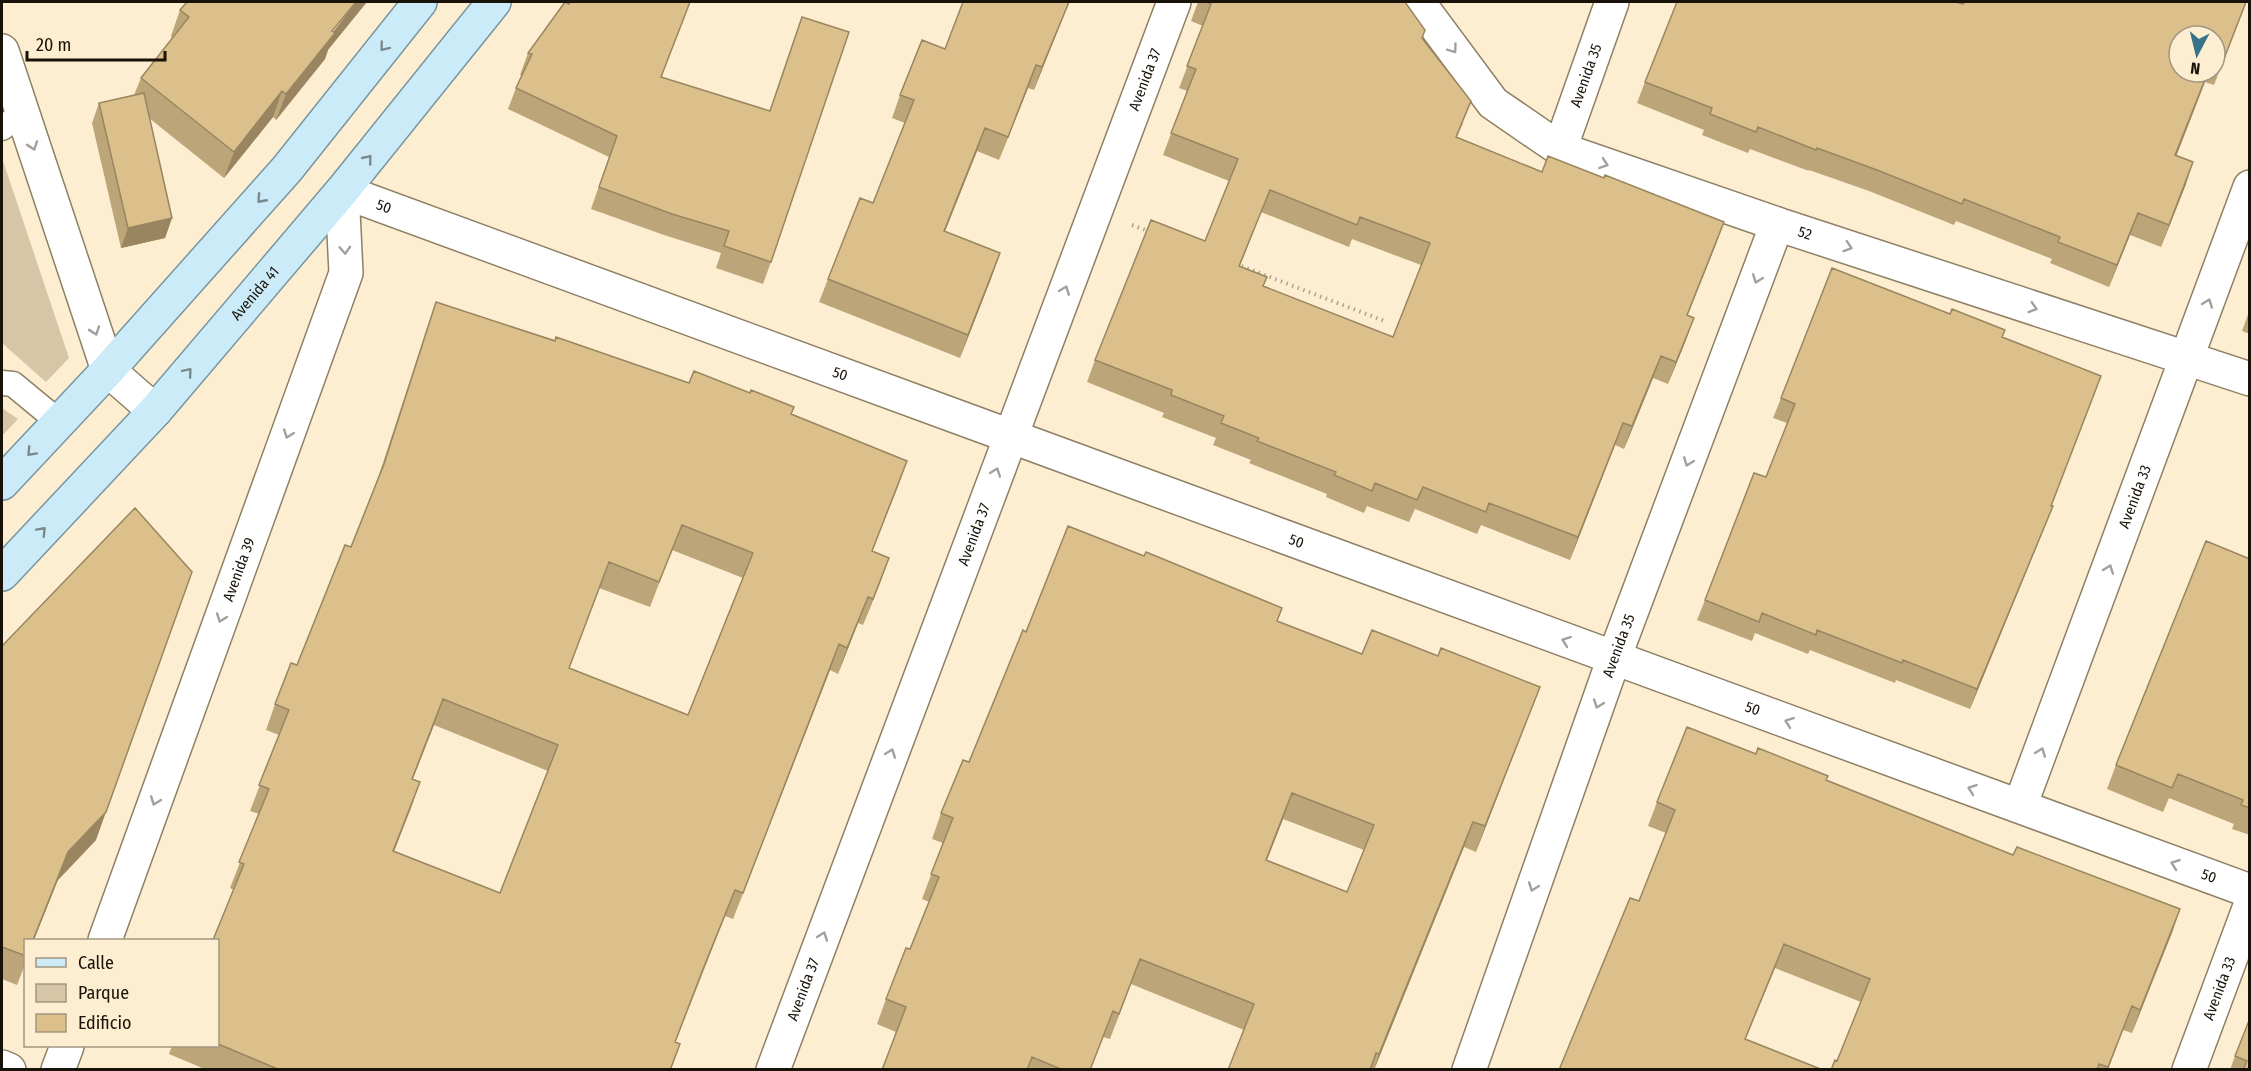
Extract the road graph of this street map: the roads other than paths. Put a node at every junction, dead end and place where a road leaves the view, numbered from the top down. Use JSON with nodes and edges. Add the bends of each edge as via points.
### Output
{"nodes":[{"id":1,"x":420,"y":2,"type":"edge"},
{"id":2,"x":494,"y":2,"type":"edge"},
{"id":3,"x":1174,"y":2,"type":"edge"},
{"id":4,"x":1418,"y":2,"type":"edge"},
{"id":5,"x":1612,"y":2,"type":"edge"},
{"id":6,"x":2,"y":51,"type":"edge"},
{"id":7,"x":12,"y":121,"type":"edge"},
{"id":8,"x":1560,"y":148,"type":"junction"},
{"id":9,"x":2250,"y":187,"type":"edge"},
{"id":10,"x":342,"y":191,"type":"junction"},
{"id":11,"x":1777,"y":224,"type":"junction"},
{"id":12,"x":2188,"y":358,"type":"junction"},
{"id":13,"x":108,"y":370,"type":"junction"},
{"id":14,"x":2250,"y":379,"type":"edge"},
{"id":15,"x":2,"y":383,"type":"edge"},
{"id":16,"x":155,"y":411,"type":"junction"},
{"id":17,"x":59,"y":422,"type":"junction"},
{"id":18,"x":1009,"y":436,"type":"junction"},
{"id":19,"x":2,"y":483,"type":"edge"},
{"id":20,"x":2,"y":574,"type":"edge"},
{"id":21,"x":1614,"y":658,"type":"junction"},
{"id":22,"x":2020,"y":806,"type":"junction"},
{"id":23,"x":2250,"y":891,"type":"edge"},
{"id":24,"x":2250,"y":906,"type":"edge"},
{"id":25,"x":105,"y":939,"type":"edge"},
{"id":26,"x":67,"y":1047,"type":"edge"},
{"id":27,"x":2,"y":1067,"type":"edge"},
{"id":28,"x":9,"y":1070,"type":"edge"},
{"id":29,"x":58,"y":1070,"type":"edge"},
{"id":30,"x":773,"y":1070,"type":"edge"},
{"id":31,"x":1469,"y":1070,"type":"edge"},
{"id":32,"x":2189,"y":1070,"type":"edge"}],
"edges":[{"from":1,"to":13,"type":"main road","one_way":true,"via":[[287,169]]},
{"from":10,"to":2,"type":"main road","name":"Avenida 41","one_way":true},
{"from":18,"to":3,"type":"street","name":"Avenida 37","one_way":true},
{"from":4,"to":8,"type":"street","name":"52","one_way":true,"via":[[1493,103]]},
{"from":5,"to":8,"type":"street","name":"Avenida 35"},
{"from":6,"to":7,"type":"street"},
{"from":7,"to":13,"type":"street","one_way":true},
{"from":8,"to":11,"type":"street","name":"52","one_way":true},
{"from":12,"to":9,"type":"street","name":"Avenida 33","one_way":true},
{"from":16,"to":10,"type":"main road","name":"Avenida 41","one_way":true},
{"from":10,"to":18,"type":"street","name":"50"},
{"from":10,"to":25,"type":"street","name":"Avenida 39","one_way":true,"via":[[346,273]]},
{"from":11,"to":12,"type":"street","name":"52","one_way":true},
{"from":11,"to":21,"type":"street","name":"Avenida 35","one_way":true},
{"from":12,"to":14,"type":"street","name":"52"},
{"from":22,"to":12,"type":"street","name":"Avenida 33","one_way":true},
{"from":13,"to":16,"type":"street"},
{"from":13,"to":17,"type":"main road"},
{"from":15,"to":17,"type":"lane","via":[[13,384]]},
{"from":20,"to":16,"type":"main road","name":"Avenida 41","one_way":true},
{"from":17,"to":19,"type":"main road","one_way":true},
{"from":21,"to":18,"type":"street","name":"50","one_way":true},
{"from":30,"to":18,"type":"street","name":"Avenida 37","one_way":true},
{"from":22,"to":21,"type":"street","name":"50","one_way":true},
{"from":21,"to":31,"type":"street","name":"Avenida 35","one_way":true},
{"from":23,"to":22,"type":"street","name":"50","one_way":true},
{"from":24,"to":32,"type":"street","name":"Avenida 33"},
{"from":26,"to":29,"type":"street"},
{"from":27,"to":28,"type":"street"}]}
